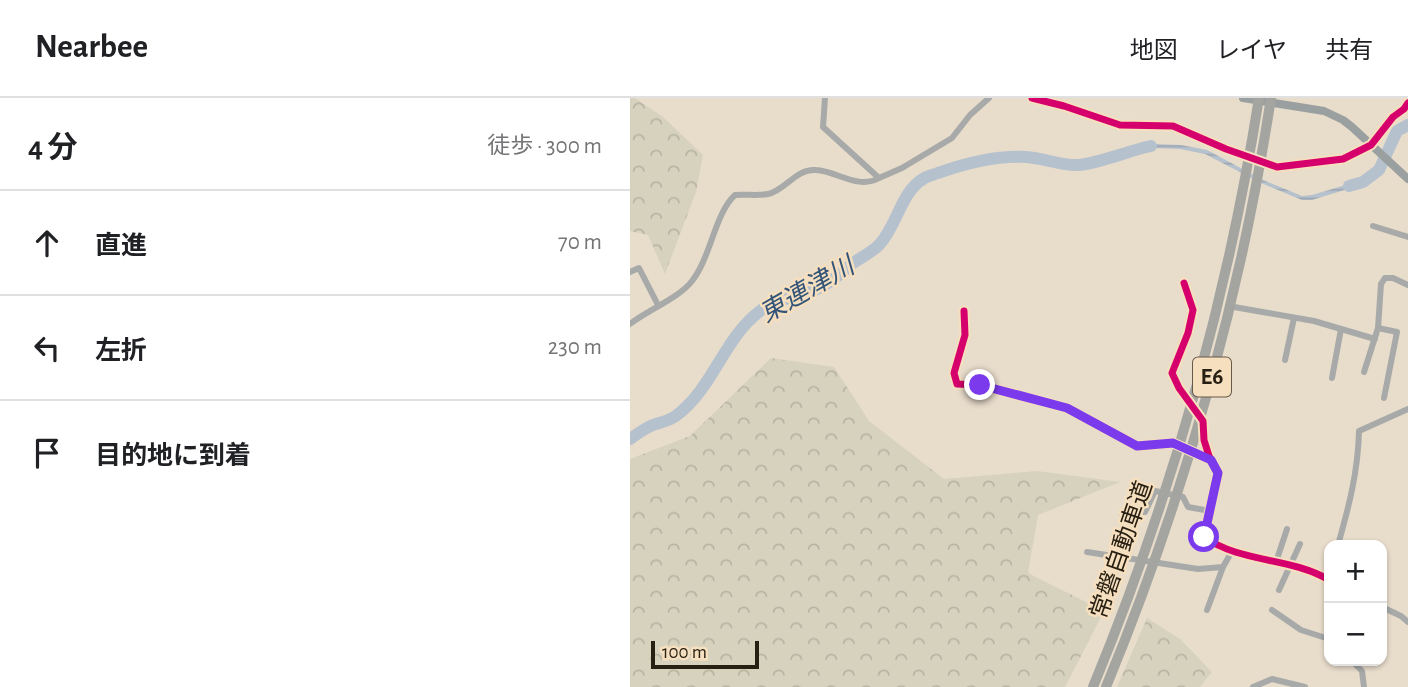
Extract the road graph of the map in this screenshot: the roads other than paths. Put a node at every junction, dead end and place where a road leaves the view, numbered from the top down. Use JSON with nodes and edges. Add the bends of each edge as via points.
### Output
{"nodes":[{"id":1,"x":825,"y":98,"type":"edge"},
{"id":2,"x":989,"y":98,"type":"edge"},
{"id":3,"x":1032,"y":98,"type":"edge"},
{"id":4,"x":1243,"y":98,"type":"edge"},
{"id":5,"x":1259,"y":98,"type":"edge"},
{"id":6,"x":1271,"y":98,"type":"edge"},
{"id":7,"x":1408,"y":103,"type":"edge"},
{"id":8,"x":1373,"y":147,"type":"junction"},
{"id":9,"x":879,"y":178,"type":"junction"},
{"id":10,"x":1408,"y":179,"type":"edge"},
{"id":11,"x":1373,"y":226,"type":"dead end"},
{"id":12,"x":1408,"y":237,"type":"edge"},
{"id":13,"x":630,"y":272,"type":"edge"},
{"id":14,"x":1184,"y":283,"type":"dead end"},
{"id":15,"x":1408,"y":285,"type":"edge"},
{"id":16,"x":658,"y":305,"type":"junction"},
{"id":17,"x":1234,"y":307,"type":"dead end"},
{"id":18,"x":964,"y":311,"type":"dead end"},
{"id":19,"x":1294,"y":318,"type":"junction"},
{"id":20,"x":630,"y":324,"type":"edge"},
{"id":21,"x":1378,"y":328,"type":"junction"},
{"id":22,"x":1341,"y":329,"type":"junction"},
{"id":23,"x":1375,"y":339,"type":"junction"},
{"id":24,"x":1285,"y":360,"type":"dead end"},
{"id":25,"x":1364,"y":372,"type":"dead end"},
{"id":26,"x":1332,"y":378,"type":"dead end"},
{"id":27,"x":1384,"y":398,"type":"dead end"},
{"id":28,"x":1408,"y":409,"type":"edge"},
{"id":29,"x":1211,"y":460,"type":"junction"},
{"id":30,"x":1210,"y":511,"type":"junction"},
{"id":31,"x":1122,"y":513,"type":"dead end"},
{"id":32,"x":1287,"y":529,"type":"dead end"},
{"id":33,"x":1339,"y":540,"type":"edge"},
{"id":34,"x":1300,"y":544,"type":"dead end"},
{"id":35,"x":1232,"y":551,"type":"junction"},
{"id":36,"x":1087,"y":552,"type":"dead end"},
{"id":37,"x":1276,"y":562,"type":"junction"},
{"id":38,"x":1290,"y":565,"type":"junction"},
{"id":39,"x":1223,"y":567,"type":"junction"},
{"id":40,"x":1324,"y":578,"type":"edge"},
{"id":41,"x":1279,"y":590,"type":"dead end"},
{"id":42,"x":1387,"y":609,"type":"edge"},
{"id":43,"x":1207,"y":610,"type":"dead end"},
{"id":44,"x":1272,"y":610,"type":"dead end"},
{"id":45,"x":1408,"y":622,"type":"edge"},
{"id":46,"x":1324,"y":638,"type":"edge"},
{"id":47,"x":1117,"y":645,"type":"junction"},
{"id":48,"x":1357,"y":666,"type":"edge"},
{"id":49,"x":1093,"y":687,"type":"edge"},
{"id":50,"x":1106,"y":687,"type":"edge"},
{"id":51,"x":1252,"y":687,"type":"edge"},
{"id":52,"x":1305,"y":687,"type":"edge"},
{"id":53,"x":1364,"y":687,"type":"edge"}],
"edges":[{"from":1,"to":9,"type":"street","via":[[823,127]]},
{"from":2,"to":9,"type":"street","via":[[952,138]]},
{"from":3,"to":8,"type":"street","via":[[1120,125],[1173,126],[1277,167],[1343,159]]},
{"from":4,"to":8,"type":"street","via":[[1324,111],[1352,127]]},
{"from":5,"to":47,"type":"highway","name":"常磐自動車道","number":"E6","via":[[1203,365]]},
{"from":6,"to":47,"type":"highway","name":"常磐自動車道","number":"E6","via":[[1253,203],[1215,368],[1152,568]]},
{"from":7,"to":8,"type":"street"},
{"from":8,"to":10,"type":"street"},
{"from":9,"to":16,"type":"street","via":[[857,181],[814,170],[798,174],[771,194],[735,195],[692,281]]},
{"from":11,"to":12,"type":"street"},
{"from":13,"to":16,"type":"street","via":[[639,268]]},
{"from":14,"to":29,"type":"street","via":[[1193,310],[1172,373],[1203,421]]},
{"from":15,"to":21,"type":"street","via":[[1385,278]]},
{"from":16,"to":20,"type":"street"},
{"from":17,"to":19,"type":"street"},
{"from":18,"to":29,"type":"street","via":[[965,335],[954,373],[957,384],[980,385],[1067,408],[1137,446],[1173,443]]},
{"from":19,"to":22,"type":"street"},
{"from":19,"to":24,"type":"street"},
{"from":21,"to":23,"type":"street"},
{"from":21,"to":27,"type":"street","via":[[1397,332]]},
{"from":22,"to":23,"type":"street"},
{"from":22,"to":26,"type":"street"},
{"from":23,"to":25,"type":"street"},
{"from":28,"to":33,"type":"street","via":[[1359,431],[1359,457]]},
{"from":29,"to":30,"type":"street","via":[[1218,473]]},
{"from":30,"to":31,"type":"street","via":[[1188,507],[1183,497],[1155,491],[1145,512]]},
{"from":30,"to":35,"type":"street","via":[[1204,537]]},
{"from":32,"to":37,"type":"street"},
{"from":34,"to":38,"type":"street"},
{"from":35,"to":37,"type":"street"},
{"from":35,"to":39,"type":"street"},
{"from":36,"to":39,"type":"street","via":[[1198,569]]},
{"from":37,"to":38,"type":"street"},
{"from":38,"to":40,"type":"street"},
{"from":38,"to":41,"type":"street"},
{"from":39,"to":43,"type":"street"},
{"from":42,"to":45,"type":"street"},
{"from":44,"to":46,"type":"street","via":[[1301,631]]},
{"from":47,"to":49,"type":"highway","name":"常磐自動車道","number":"E6"},
{"from":47,"to":50,"type":"highway","name":"常磐自動車道","number":"E6"},
{"from":48,"to":53,"type":"street"},
{"from":51,"to":52,"type":"street","via":[[1272,679]]}]}
